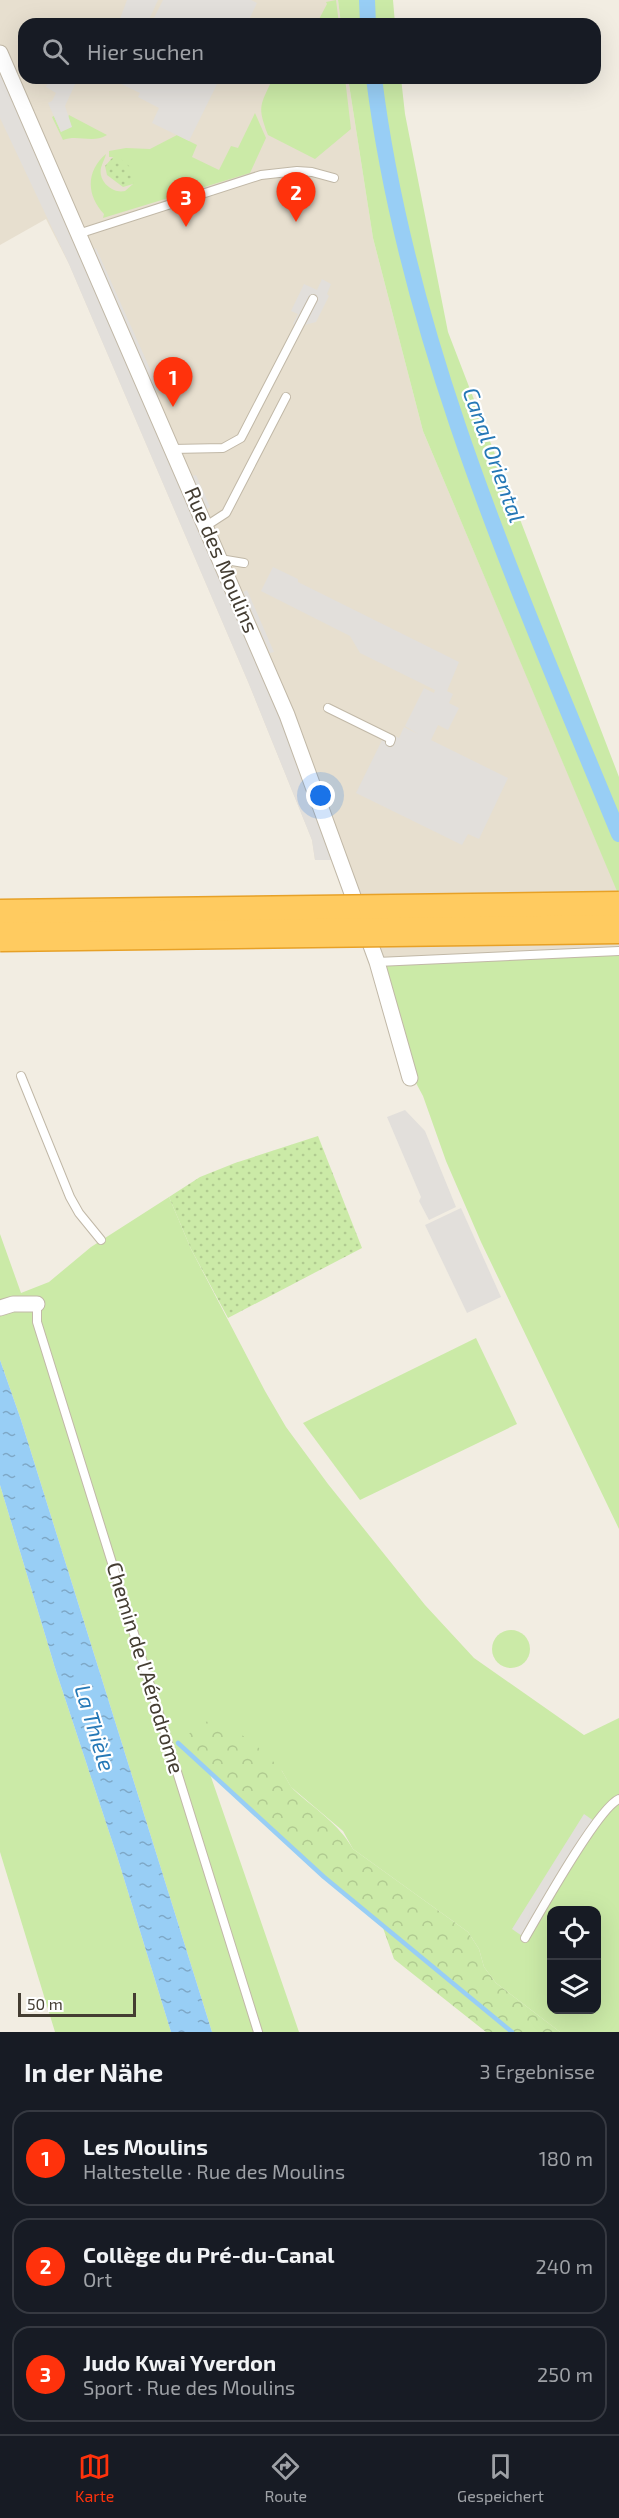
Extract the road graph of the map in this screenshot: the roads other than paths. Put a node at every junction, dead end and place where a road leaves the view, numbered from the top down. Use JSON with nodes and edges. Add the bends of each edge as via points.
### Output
{"nodes":[{"id":1,"x":0,"y":53,"type":"edge"},
{"id":2,"x":334,"y":178,"type":"dead end"},
{"id":3,"x":78,"y":234,"type":"junction"},
{"id":4,"x":313,"y":299,"type":"dead end"},
{"id":5,"x":286,"y":397,"type":"dead end"},
{"id":6,"x":172,"y":449,"type":"junction"},
{"id":7,"x":206,"y":525,"type":"junction"},
{"id":8,"x":220,"y":559,"type":"junction"},
{"id":9,"x":244,"y":563,"type":"dead end"},
{"id":10,"x":328,"y":708,"type":"dead end"},
{"id":11,"x":390,"y":742,"type":"dead end"},
{"id":12,"x":619,"y":906,"type":"edge"},
{"id":13,"x":0,"y":914,"type":"edge"},
{"id":14,"x":619,"y":929,"type":"edge"},
{"id":15,"x":0,"y":937,"type":"edge"},
{"id":16,"x":619,"y":951,"type":"edge"},
{"id":17,"x":377,"y":962,"type":"junction"},
{"id":18,"x":21,"y":1076,"type":"dead end"},
{"id":19,"x":410,"y":1078,"type":"dead end"},
{"id":20,"x":101,"y":1240,"type":"dead end"},
{"id":21,"x":38,"y":1304,"type":"joint"},
{"id":22,"x":6,"y":1306,"type":"edge"},
{"id":23,"x":619,"y":1799,"type":"edge"},
{"id":24,"x":525,"y":1938,"type":"dead end"},
{"id":25,"x":258,"y":2032,"type":"edge"}],
"edges":[{"from":1,"to":3,"type":"street","name":"Rue des Moulins"},
{"from":2,"to":3,"type":"lane","via":[[297,171],[261,175]]},
{"from":3,"to":6,"type":"street","name":"Rue des Moulins"},
{"from":4,"to":6,"type":"lane","via":[[241,438],[223,448]]},
{"from":5,"to":7,"type":"lane","via":[[226,513]]},
{"from":6,"to":7,"type":"street","name":"Rue des Moulins"},
{"from":7,"to":8,"type":"street","name":"Rue des Moulins"},
{"from":8,"to":9,"type":"lane"},
{"from":8,"to":17,"type":"street","name":"Rue des Moulins","via":[[287,715]]},
{"from":10,"to":11,"type":"lane","via":[[391,739]]},
{"from":12,"to":13,"type":"highway","bridge":true},
{"from":14,"to":15,"type":"highway","bridge":true},
{"from":16,"to":17,"type":"lane"},
{"from":17,"to":19,"type":"street","name":"Rue des Moulins"},
{"from":18,"to":20,"type":"lane","via":[[70,1197]]},
{"from":21,"to":22,"type":"street"},
{"from":21,"to":25,"type":"lane","name":"Chemin de l'Aérodrome","via":[[37,1322]]},
{"from":23,"to":24,"type":"lane","via":[[608,1807],[587,1837]]}]}
